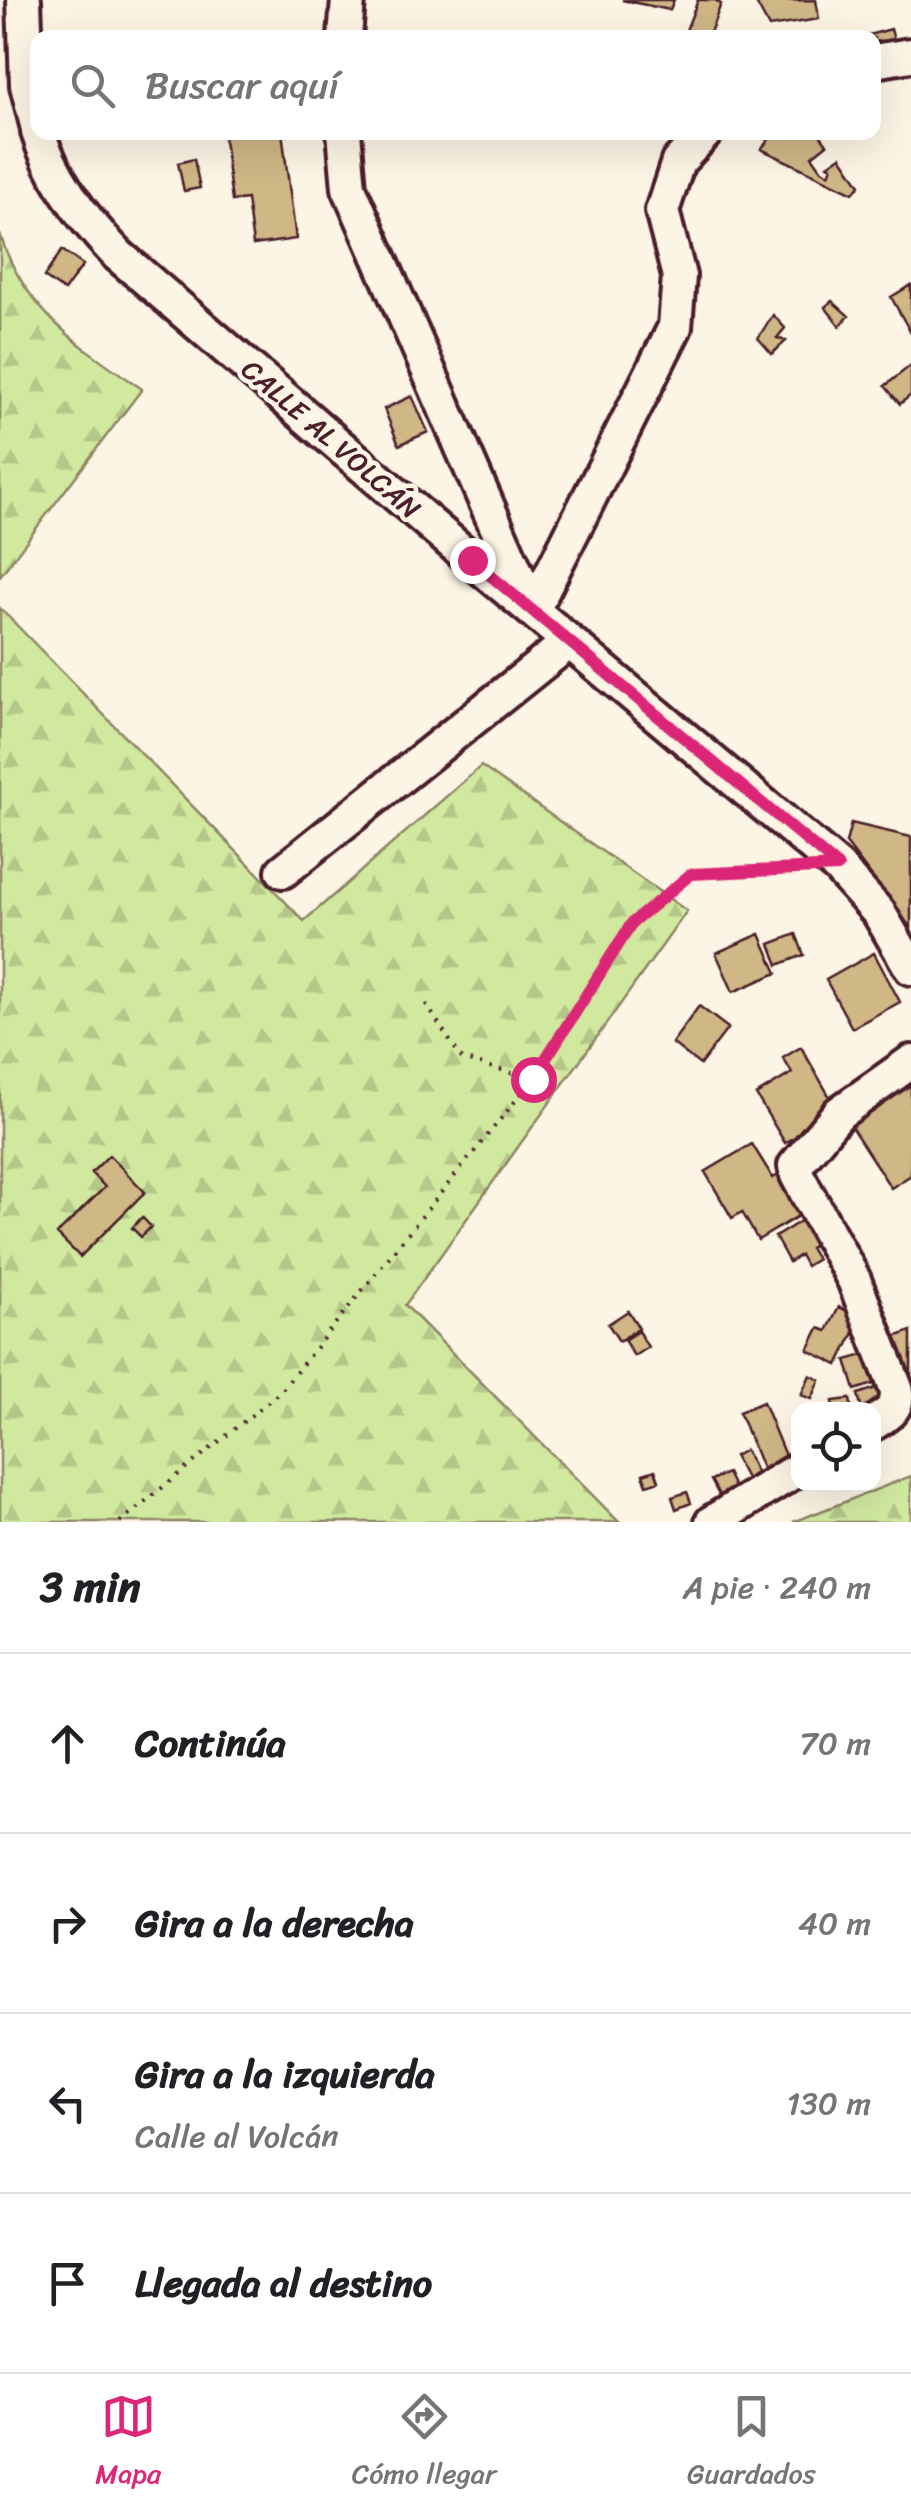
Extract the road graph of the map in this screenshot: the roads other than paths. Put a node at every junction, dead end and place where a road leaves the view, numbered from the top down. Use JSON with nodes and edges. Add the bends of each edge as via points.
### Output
{"nodes":[{"id":1,"x":24,"y":0,"type":"edge"},
{"id":2,"x":348,"y":0,"type":"edge"},
{"id":3,"x":346,"y":30,"type":"edge"},
{"id":4,"x":911,"y":54,"type":"edge"},
{"id":5,"x":881,"y":59,"type":"edge"},
{"id":6,"x":30,"y":98,"type":"edge"},
{"id":7,"x":42,"y":140,"type":"edge"},
{"id":8,"x":345,"y":140,"type":"edge"},
{"id":9,"x":699,"y":140,"type":"edge"},
{"id":10,"x":533,"y":610,"type":"junction"},
{"id":11,"x":569,"y":642,"type":"junction"},
{"id":12,"x":283,"y":870,"type":"dead end"},
{"id":13,"x":911,"y":968,"type":"edge"},
{"id":14,"x":911,"y":1062,"type":"edge"},
{"id":15,"x":881,"y":1419,"type":"edge"},
{"id":16,"x":791,"y":1473,"type":"edge"},
{"id":17,"x":712,"y":1522,"type":"edge"}],
"edges":[{"from":1,"to":6,"type":"street","name":"CALLE AL VOLCÁN"},
{"from":2,"to":3,"type":"street"},
{"from":4,"to":5,"type":"street"},
{"from":7,"to":10,"type":"street","name":"CALLE AL VOLCÁN","via":[[59,181],[118,255]]},
{"from":8,"to":10,"type":"street","via":[[349,188]]},
{"from":9,"to":10,"type":"street","via":[[678,162],[662,211],[679,276],[674,328]]},
{"from":10,"to":11,"type":"street","name":"CALLE AL VOLCÁN"},
{"from":11,"to":12,"type":"street"},
{"from":11,"to":13,"type":"street","name":"CALLE AL VOLCÁN","via":[[838,867],[879,913]]},
{"from":14,"to":15,"type":"street","via":[[838,1113],[795,1166],[854,1280],[897,1390],[893,1412]]},
{"from":16,"to":17,"type":"street"}]}
